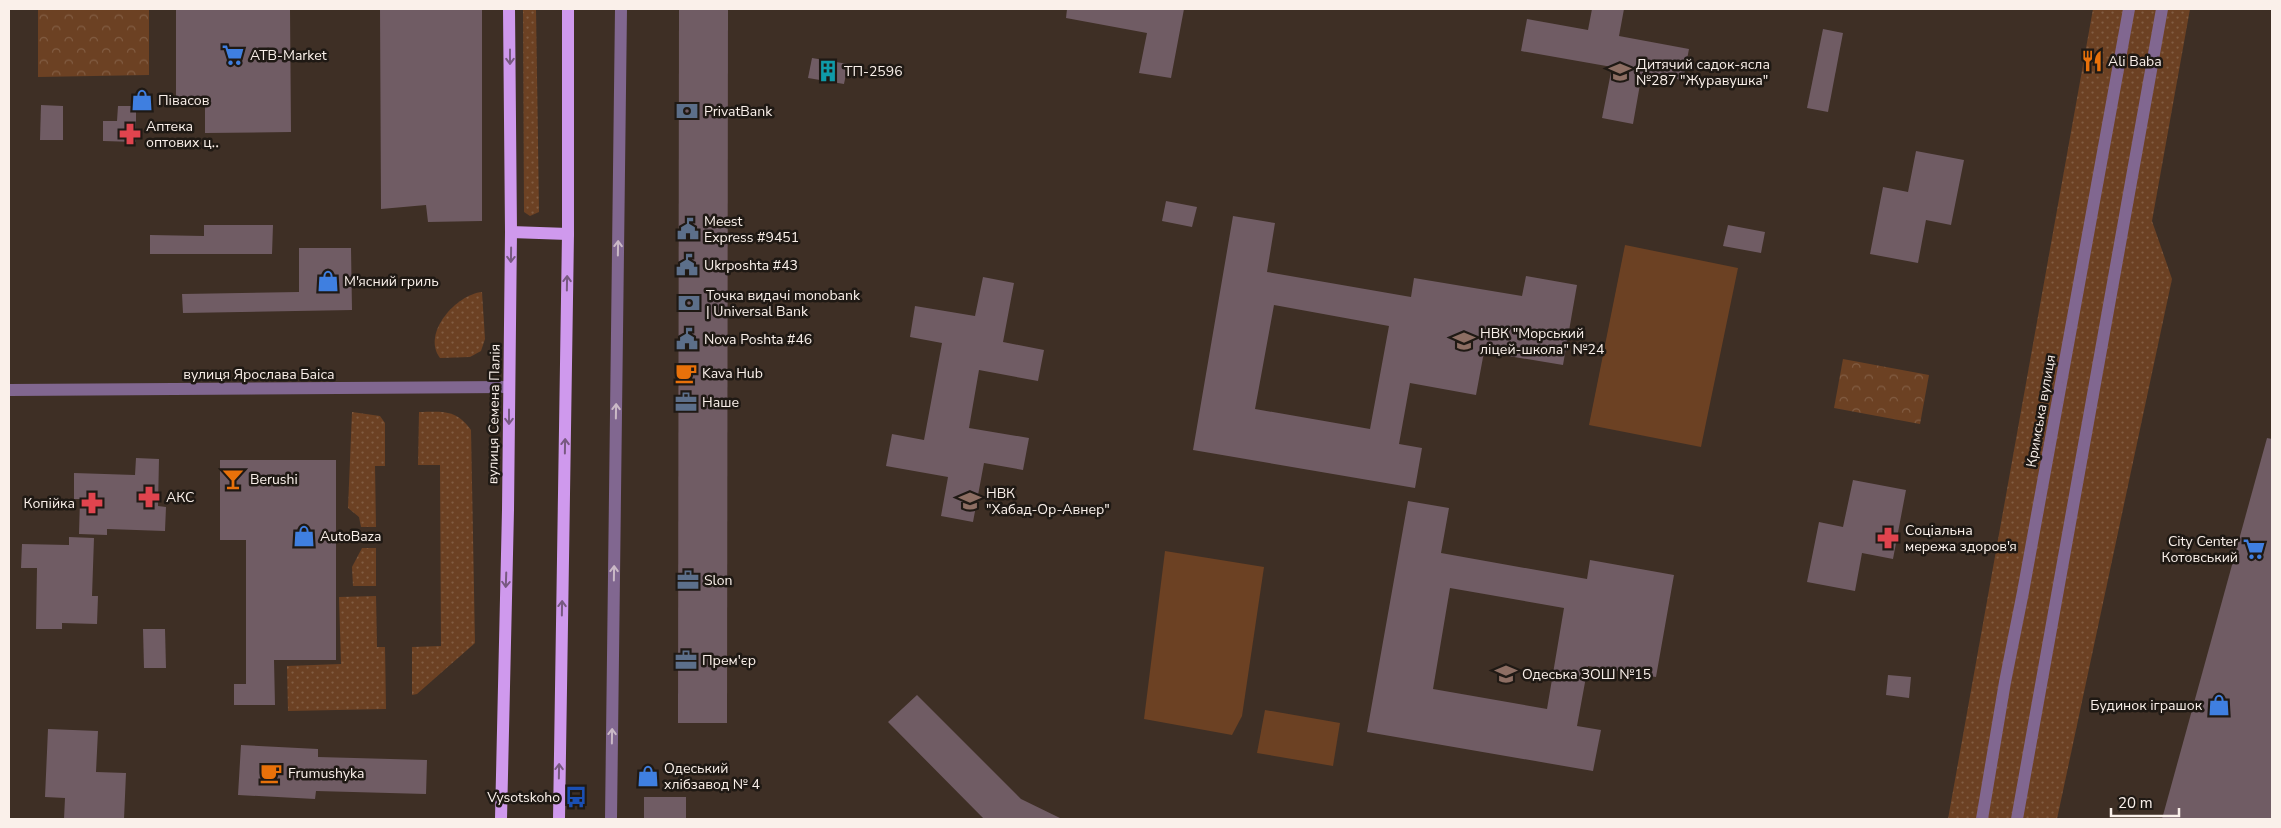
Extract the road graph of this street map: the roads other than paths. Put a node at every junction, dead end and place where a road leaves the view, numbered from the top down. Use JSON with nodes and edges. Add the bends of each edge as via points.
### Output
{"nodes":[{"id":1,"x":510,"y":9,"type":"edge"},
{"id":2,"x":568,"y":9,"type":"edge"},
{"id":3,"x":621,"y":9,"type":"edge"},
{"id":4,"x":2129,"y":9,"type":"edge"},
{"id":5,"x":2162,"y":9,"type":"edge"},
{"id":6,"x":511,"y":232,"type":"junction"},
{"id":7,"x":568,"y":234,"type":"junction"},
{"id":8,"x":509,"y":388,"type":"junction"},
{"id":9,"x":9,"y":390,"type":"edge"},
{"id":10,"x":501,"y":819,"type":"edge"},
{"id":11,"x":559,"y":819,"type":"edge"},
{"id":12,"x":611,"y":819,"type":"edge"},
{"id":13,"x":1982,"y":819,"type":"edge"},
{"id":14,"x":2017,"y":819,"type":"edge"}],
"edges":[{"from":1,"to":6,"type":"main road","name":"вулиця Семена Палія","one_way":true},
{"from":2,"to":7,"type":"main road"},
{"from":12,"to":3,"type":"street","one_way":true},
{"from":4,"to":13,"type":"street","name":"Кримська вулиця"},
{"from":5,"to":14,"type":"street"},
{"from":6,"to":7,"type":"main road"},
{"from":6,"to":8,"type":"main road","name":"вулиця Семена Палія","one_way":true},
{"from":11,"to":7,"type":"main road","one_way":true},
{"from":8,"to":9,"type":"street","name":"вулиця Ярослава Баіса"},
{"from":8,"to":10,"type":"main road","name":"вулиця Семена Палія","one_way":true}]}
